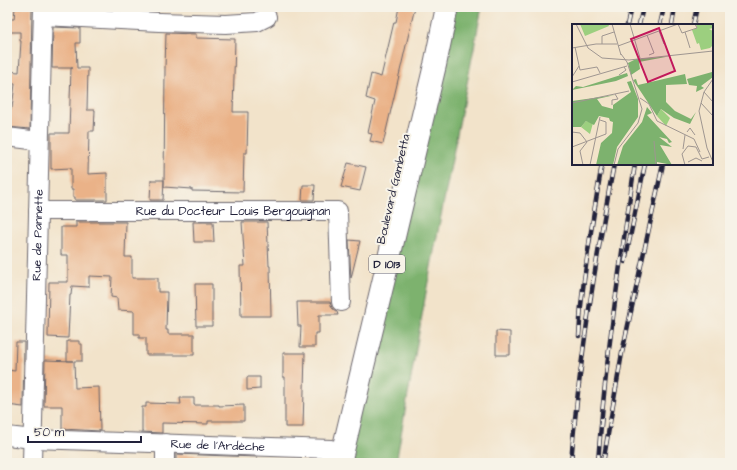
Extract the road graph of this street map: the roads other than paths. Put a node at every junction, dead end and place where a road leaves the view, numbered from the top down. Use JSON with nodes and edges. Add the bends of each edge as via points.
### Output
{"nodes":[{"id":1,"x":435,"y":7,"type":"edge"},
{"id":2,"x":447,"y":7,"type":"edge"},
{"id":3,"x":43,"y":11,"type":"edge"},
{"id":4,"x":267,"y":17,"type":"dead end"},
{"id":5,"x":7,"y":137,"type":"edge"},
{"id":6,"x":39,"y":141,"type":"junction"},
{"id":7,"x":38,"y":211,"type":"junction"},
{"id":8,"x":341,"y":302,"type":"dead end"},
{"id":9,"x":7,"y":436,"type":"edge"},
{"id":10,"x":33,"y":439,"type":"junction"},
{"id":11,"x":165,"y":443,"type":"junction"},
{"id":12,"x":333,"y":458,"type":"edge"},
{"id":13,"x":32,"y":463,"type":"edge"},
{"id":14,"x":165,"y":463,"type":"edge"}],
"edges":[{"from":1,"to":12,"type":"main road","name":"Boulevard Gambetta","number":"D 1013"},
{"from":2,"to":12,"type":"main road","number":"D 1013","via":[[433,73]]},
{"from":3,"to":4,"type":"street","via":[[159,22],[226,24],[257,22]]},
{"from":3,"to":6,"type":"street","name":"Rue de Pannette"},
{"from":5,"to":6,"type":"street"},
{"from":6,"to":7,"type":"street","name":"Rue de Pannette"},
{"from":7,"to":8,"type":"street","name":"Rue du Docteur Louis Bergouignan","via":[[338,211]]},
{"from":7,"to":10,"type":"street","name":"Rue de Pannette"},
{"from":9,"to":10,"type":"street","name":"Rue de l'Ardèche"},
{"from":10,"to":11,"type":"street","name":"Rue de l'Ardèche"},
{"from":10,"to":13,"type":"street","name":"Rue de Pannette"},
{"from":11,"to":12,"type":"street","name":"Rue de l'Ardèche"},
{"from":11,"to":14,"type":"street"}]}
